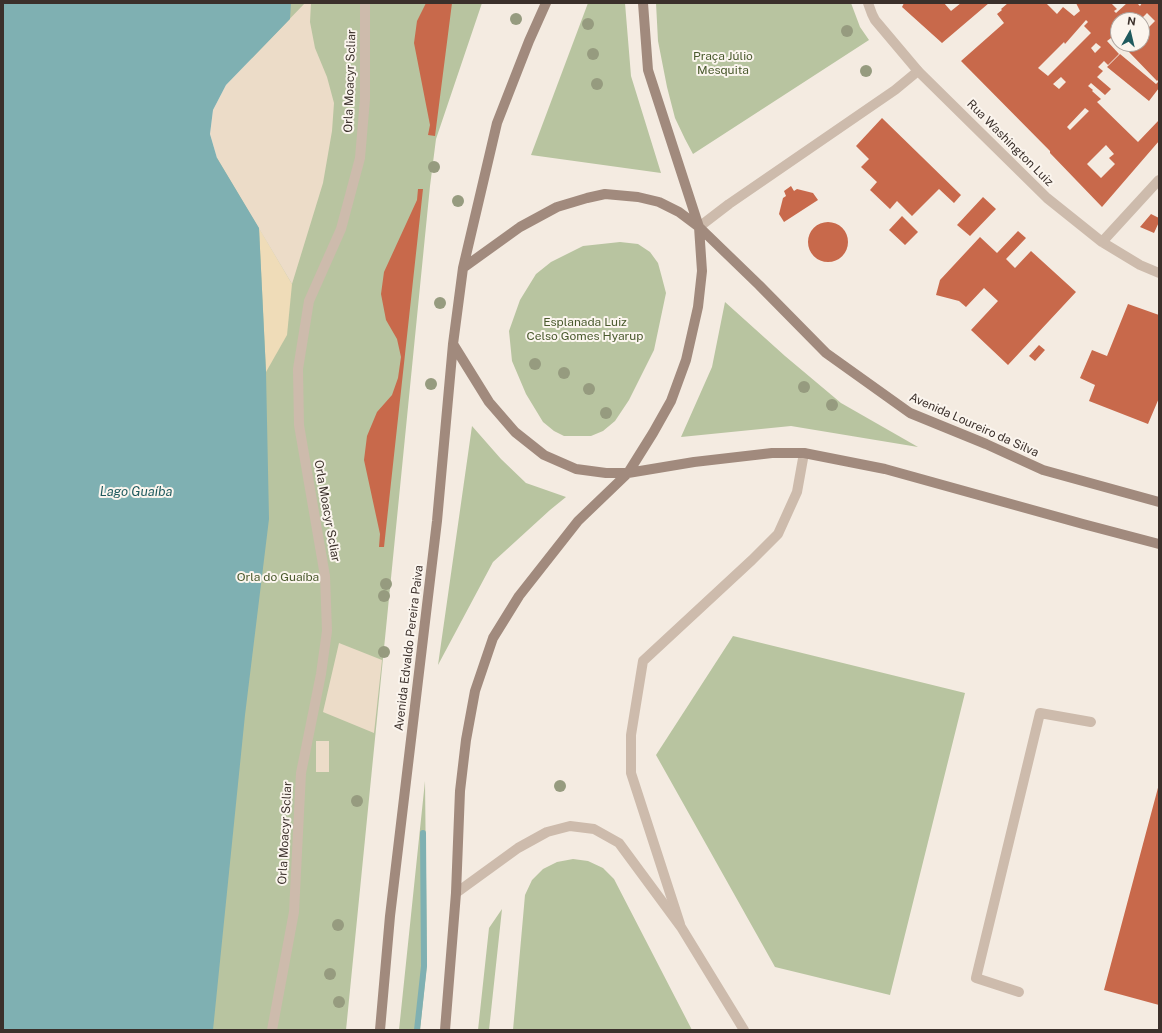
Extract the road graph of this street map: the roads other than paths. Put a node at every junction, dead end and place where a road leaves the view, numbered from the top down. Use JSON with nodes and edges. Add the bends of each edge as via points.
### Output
{"nodes":[{"id":1,"x":365,"y":3,"type":"edge"},
{"id":2,"x":546,"y":3,"type":"edge"},
{"id":3,"x":643,"y":3,"type":"edge"},
{"id":4,"x":868,"y":3,"type":"edge"},
{"id":5,"x":918,"y":71,"type":"junction"},
{"id":6,"x":1159,"y":180,"type":"edge"},
{"id":7,"x":699,"y":227,"type":"junction"},
{"id":8,"x":1102,"y":242,"type":"junction"},
{"id":9,"x":463,"y":268,"type":"junction"},
{"id":10,"x":1159,"y":273,"type":"edge"},
{"id":11,"x":453,"y":344,"type":"junction"},
{"id":12,"x":804,"y":454,"type":"junction"},
{"id":13,"x":628,"y":473,"type":"junction"},
{"id":14,"x":1159,"y":502,"type":"edge"},
{"id":15,"x":1159,"y":544,"type":"edge"},
{"id":16,"x":1091,"y":722,"type":"dead end"},
{"id":17,"x":456,"y":893,"type":"junction"},
{"id":18,"x":681,"y":927,"type":"junction"},
{"id":19,"x":1019,"y":992,"type":"dead end"},
{"id":20,"x":272,"y":1030,"type":"edge"},
{"id":21,"x":380,"y":1030,"type":"edge"},
{"id":22,"x":445,"y":1030,"type":"edge"},
{"id":23,"x":744,"y":1030,"type":"edge"}],
"edges":[{"from":1,"to":20,"type":"street","name":"Orla Moacyr Scliar","via":[[365,99],[360,158],[341,229],[309,301],[298,369],[299,425],[325,576],[327,631],[322,674],[301,773],[294,912]]},
{"from":2,"to":9,"type":"main road","name":"Avenida Edvaldo Pereira Paiva","via":[[497,123]]},
{"from":3,"to":7,"type":"main road","via":[[648,70]]},
{"from":4,"to":5,"type":"street","name":"Rua Washington Luiz","via":[[876,20]]},
{"from":5,"to":7,"type":"street","via":[[895,90]]},
{"from":5,"to":8,"type":"street","name":"Rua Washington Luiz","via":[[1047,198]]},
{"from":6,"to":8,"type":"street"},
{"from":7,"to":9,"type":"main road","name":"Avenida Loureiro da Silva","via":[[679,212],[659,202],[605,194],[557,207],[520,227]]},
{"from":7,"to":13,"type":"main road","via":[[702,271],[698,307],[686,360],[671,401]]},
{"from":7,"to":14,"type":"main road","name":"Avenida Loureiro da Silva","via":[[826,353],[910,413],[1043,470]]},
{"from":8,"to":10,"type":"street","name":"Rua Washington Luiz","via":[[1140,265]]},
{"from":9,"to":11,"type":"main road","name":"Avenida Edvaldo Pereira Paiva"},
{"from":11,"to":13,"type":"main road","via":[[489,402],[514,432],[544,455],[576,469]]},
{"from":11,"to":21,"type":"main road","name":"Avenida Edvaldo Pereira Paiva","via":[[437,521],[390,916]]},
{"from":12,"to":13,"type":"main road","via":[[772,452]]},
{"from":12,"to":15,"type":"main road","via":[[885,469]]},
{"from":12,"to":18,"type":"street","via":[[797,492],[778,534],[643,662],[631,735],[631,773]]},
{"from":13,"to":17,"type":"main road","via":[[578,521],[519,596],[493,638],[475,691],[466,740],[460,791]]},
{"from":16,"to":19,"type":"street","via":[[1040,713],[976,978]]},
{"from":17,"to":18,"type":"street","via":[[518,848],[547,832],[570,826],[594,829],[619,843]]},
{"from":17,"to":22,"type":"main road"},
{"from":18,"to":23,"type":"street"}]}
